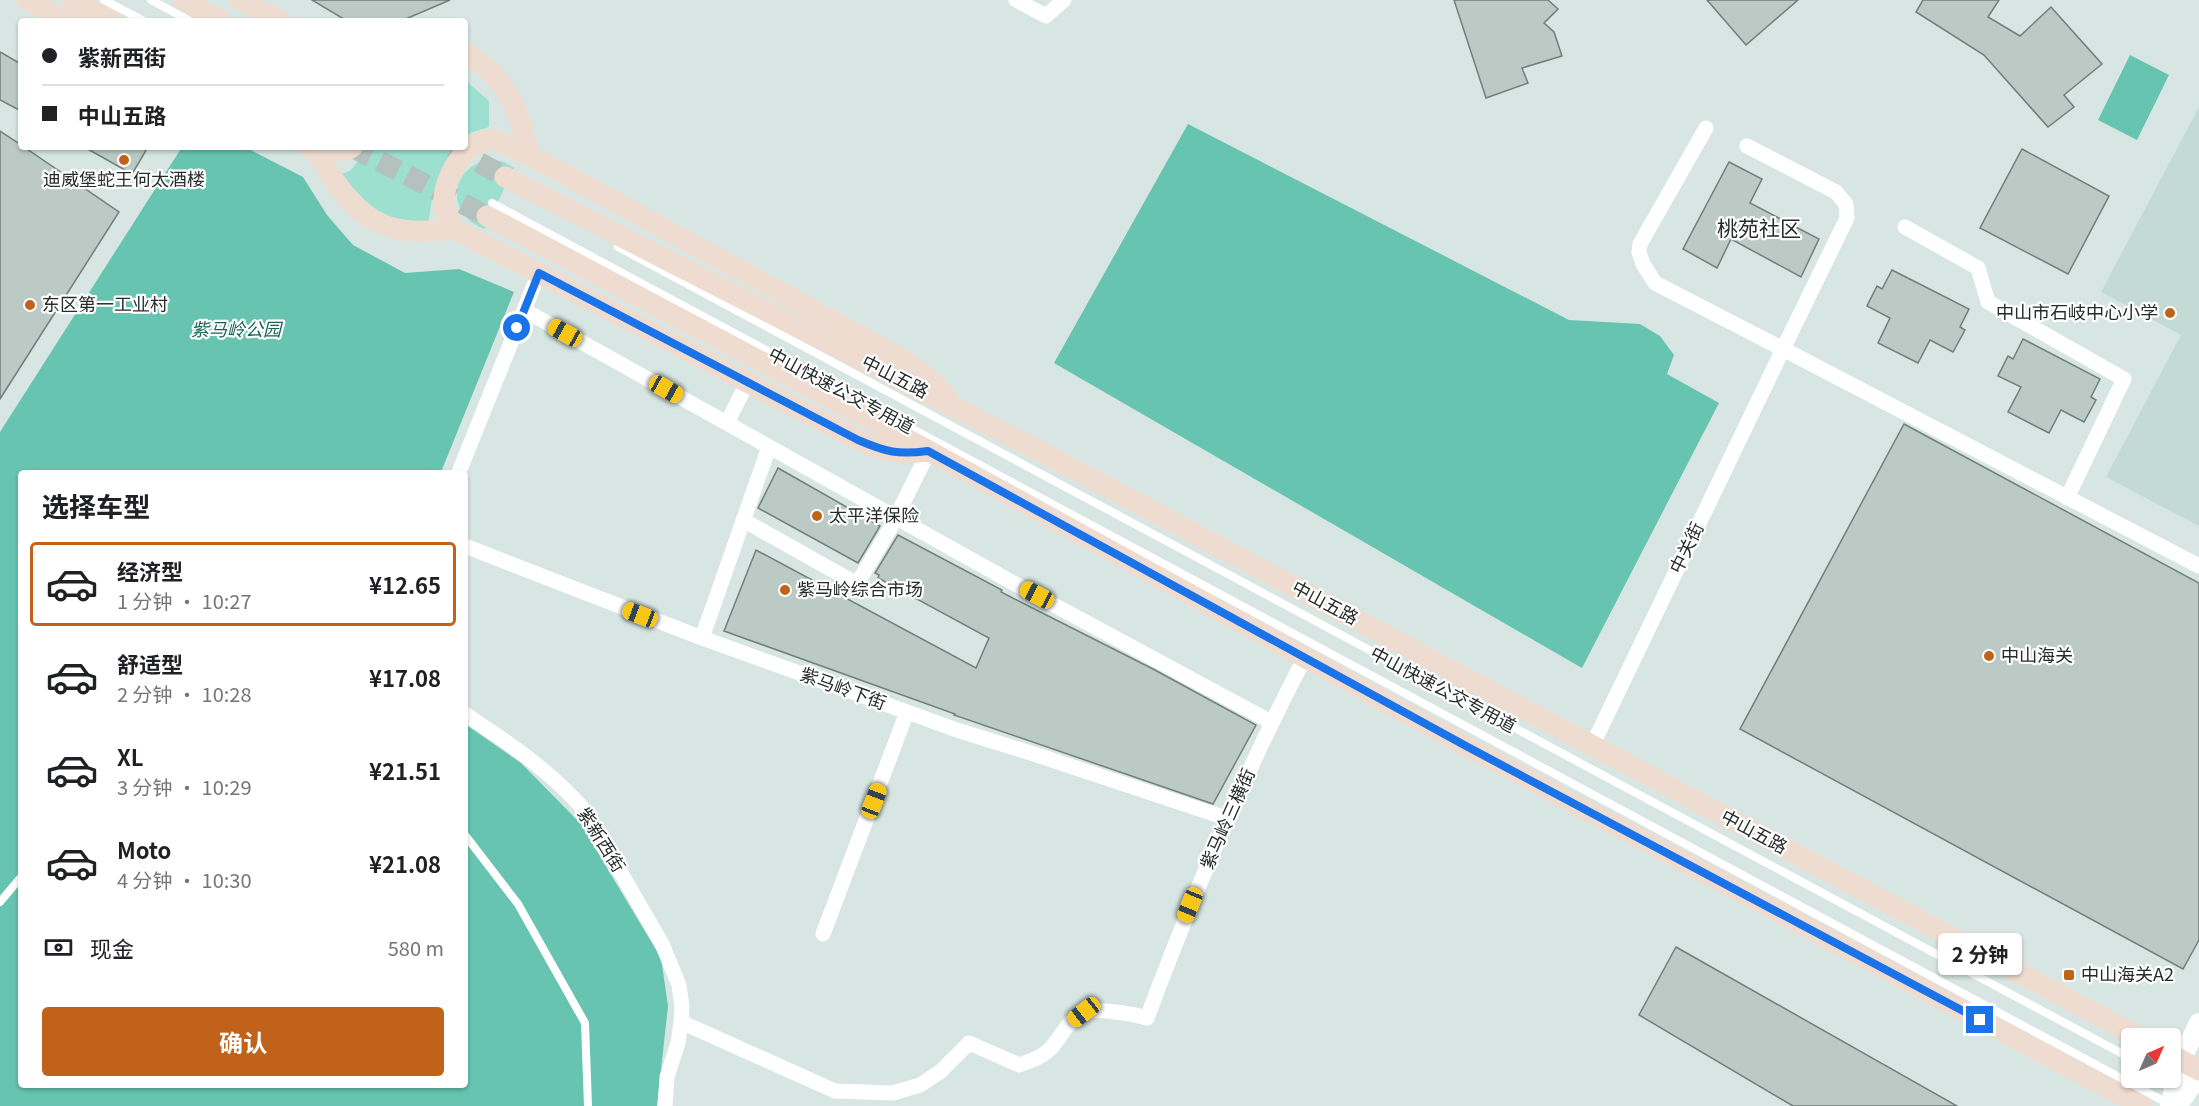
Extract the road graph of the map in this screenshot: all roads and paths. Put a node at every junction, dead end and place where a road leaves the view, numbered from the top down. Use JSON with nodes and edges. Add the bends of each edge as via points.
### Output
{"nodes":[{"id":1,"x":27,"y":0,"type":"edge"},
{"id":2,"x":72,"y":0,"type":"edge"},
{"id":3,"x":104,"y":0,"type":"edge"},
{"id":4,"x":151,"y":0,"type":"edge"},
{"id":5,"x":183,"y":0,"type":"edge"},
{"id":6,"x":240,"y":0,"type":"edge"},
{"id":7,"x":1016,"y":0,"type":"edge"},
{"id":8,"x":1064,"y":0,"type":"edge"},
{"id":9,"x":61,"y":18,"type":"edge"},
{"id":10,"x":106,"y":18,"type":"edge"},
{"id":11,"x":138,"y":18,"type":"edge"},
{"id":12,"x":184,"y":18,"type":"edge"},
{"id":13,"x":216,"y":18,"type":"edge"},
{"id":14,"x":274,"y":18,"type":"edge"},
{"id":15,"x":468,"y":54,"type":"edge"},
{"id":16,"x":1706,"y":128,"type":"dead end"},
{"id":17,"x":1747,"y":146,"type":"dead end"},
{"id":18,"x":313,"y":150,"type":"edge"},
{"id":19,"x":529,"y":155,"type":"junction"},
{"id":20,"x":504,"y":180,"type":"joint"},
{"id":21,"x":489,"y":210,"type":"joint"},
{"id":22,"x":564,"y":218,"type":"dead end"},
{"id":23,"x":1905,"y":227,"type":"dead end"},
{"id":24,"x":454,"y":229,"type":"junction"},
{"id":25,"x":606,"y":240,"type":"dead end"},
{"id":26,"x":539,"y":273,"type":"junction"},
{"id":27,"x":524,"y":310,"type":"junction"},
{"id":28,"x":1783,"y":349,"type":"junction"},
{"id":29,"x":747,"y":383,"type":"junction"},
{"id":30,"x":955,"y":407,"type":"junction"},
{"id":31,"x":728,"y":423,"type":"junction"},
{"id":32,"x":769,"y":447,"type":"junction"},
{"id":33,"x":928,"y":451,"type":"junction"},
{"id":34,"x":460,"y":470,"type":"edge"},
{"id":35,"x":2067,"y":498,"type":"junction"},
{"id":36,"x":743,"y":520,"type":"junction"},
{"id":37,"x":468,"y":547,"type":"edge"},
{"id":38,"x":2199,"y":566,"type":"edge"},
{"id":39,"x":702,"y":638,"type":"junction"},
{"id":40,"x":1305,"y":657,"type":"junction"},
{"id":41,"x":907,"y":712,"type":"junction"},
{"id":42,"x":468,"y":716,"type":"edge"},
{"id":43,"x":1271,"y":722,"type":"junction"},
{"id":44,"x":1592,"y":746,"type":"junction"},
{"id":45,"x":1226,"y":818,"type":"junction"},
{"id":46,"x":468,"y":839,"type":"edge"},
{"id":47,"x":18,"y":881,"type":"edge"},
{"id":48,"x":0,"y":902,"type":"edge"},
{"id":49,"x":823,"y":934,"type":"dead end"},
{"id":50,"x":681,"y":1014,"type":"junction"},
{"id":51,"x":2199,"y":1023,"type":"edge"},
{"id":52,"x":2121,"y":1028,"type":"edge"},
{"id":53,"x":2121,"y":1053,"type":"edge"},
{"id":54,"x":2184,"y":1061,"type":"edge"},
{"id":55,"x":2185,"y":1084,"type":"edge"},
{"id":56,"x":588,"y":1106,"type":"edge"},
{"id":57,"x":665,"y":1106,"type":"edge"},
{"id":58,"x":2142,"y":1106,"type":"edge"},
{"id":59,"x":2173,"y":1106,"type":"edge"}],
"edges":[{"from":1,"to":9,"type":"main road"},
{"from":2,"to":10,"type":"main road"},
{"from":3,"to":11,"type":"lane"},
{"from":4,"to":12,"type":"lane"},
{"from":5,"to":13,"type":"main road"},
{"from":6,"to":14,"type":"main road"},
{"from":7,"to":8,"type":"street","via":[[1046,16]]},
{"from":15,"to":19,"type":"main road","via":[[494,74],[510,95]]},
{"from":16,"to":28,"type":"street","via":[[1639,252],[1655,283]]},
{"from":17,"to":28,"type":"street","name":"中关街","via":[[1836,192],[1846,204],[1847,218]]},
{"from":18,"to":24,"type":"main road","via":[[352,204],[370,220],[395,230]]},
{"from":19,"to":24,"type":"main road","via":[[494,140],[475,144],[459,158],[444,199],[446,215]]},
{"from":19,"to":30,"type":"main road","via":[[908,362],[933,380]]},
{"from":20,"to":22,"type":"lane"},
{"from":20,"to":30,"type":"main road","name":"中山五路"},
{"from":21,"to":33,"type":"main road"},
{"from":21,"to":59,"type":"lane","name":"中山快速公交专用道"},
{"from":23,"to":35,"type":"street","via":[[1978,268],[1988,302],[2124,379]]},
{"from":24,"to":26,"type":"main road"},
{"from":25,"to":53,"type":"lane","name":"中山快速公交专用道"},
{"from":26,"to":27,"type":"street"},
{"from":26,"to":29,"type":"main road"},
{"from":27,"to":31,"type":"street"},
{"from":27,"to":34,"type":"street"},
{"from":28,"to":35,"type":"street"},
{"from":28,"to":44,"type":"street","name":"中关街"},
{"from":29,"to":31,"type":"street"},
{"from":29,"to":33,"type":"main road","via":[[885,451]]},
{"from":30,"to":44,"type":"main road","name":"中山五路"},
{"from":31,"to":32,"type":"street"},
{"from":32,"to":36,"type":"street"},
{"from":32,"to":43,"type":"street"},
{"from":33,"to":36,"type":"street","via":[[891,527],[857,584]]},
{"from":33,"to":40,"type":"main road"},
{"from":35,"to":38,"type":"street"},
{"from":36,"to":39,"type":"street"},
{"from":37,"to":39,"type":"street","name":"紫马岭下街"},
{"from":39,"to":41,"type":"street","name":"紫马岭下街"},
{"from":40,"to":43,"type":"street","name":"紫马岭三横街"},
{"from":40,"to":58,"type":"main road"},
{"from":41,"to":45,"type":"street","name":"紫马岭下街"},
{"from":41,"to":49,"type":"street"},
{"from":42,"to":50,"type":"street","name":"紫新西街","via":[[528,757],[586,812],[662,944],[679,985]]},
{"from":43,"to":45,"type":"street","name":"紫马岭三横街"},
{"from":44,"to":52,"type":"main road","name":"中山五路"},
{"from":45,"to":50,"type":"street","name":"紫马岭三横街","via":[[1147,1018],[1084,1012],[1036,1059],[1019,1065],[969,1043],[940,1072],[920,1085],[893,1093],[835,1091]]},
{"from":46,"to":56,"type":"lane","via":[[519,904],[585,1023]]},
{"from":47,"to":48,"type":"lane"},
{"from":50,"to":57,"type":"street"},
{"from":51,"to":54,"type":"street"},
{"from":54,"to":55,"type":"street"},
{"from":55,"to":59,"type":"street"}]}
